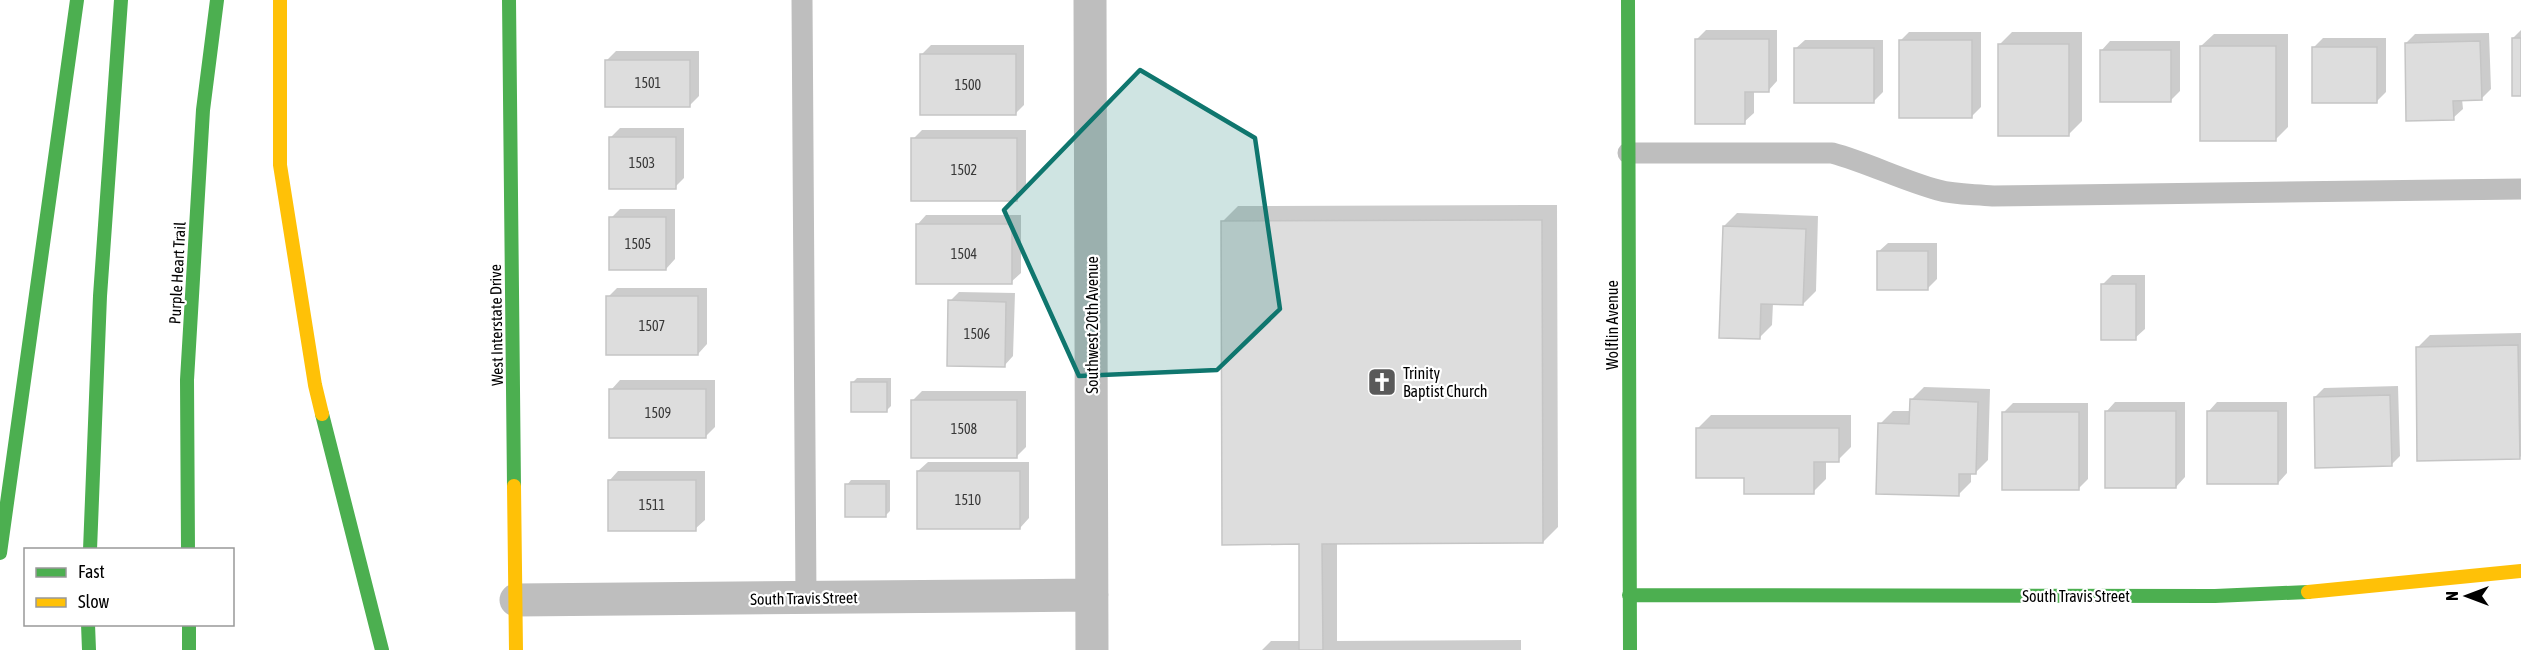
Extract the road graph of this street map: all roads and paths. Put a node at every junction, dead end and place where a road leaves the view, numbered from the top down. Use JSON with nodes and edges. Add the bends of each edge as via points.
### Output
{"nodes":[{"id":1,"x":77,"y":0,"type":"edge"},
{"id":2,"x":121,"y":0,"type":"edge"},
{"id":3,"x":218,"y":0,"type":"edge"},
{"id":4,"x":280,"y":0,"type":"edge"},
{"id":5,"x":509,"y":0,"type":"edge"},
{"id":6,"x":802,"y":0,"type":"edge"},
{"id":7,"x":1090,"y":0,"type":"edge"},
{"id":8,"x":1628,"y":0,"type":"edge"},
{"id":9,"x":1628,"y":153,"type":"junction"},
{"id":10,"x":2521,"y":189,"type":"edge"},
{"id":11,"x":90,"y":548,"type":"edge"},
{"id":12,"x":188,"y":548,"type":"edge"},
{"id":13,"x":0,"y":553,"type":"edge"},
{"id":14,"x":2521,"y":571,"type":"edge"},
{"id":15,"x":1092,"y":595,"type":"junction"},
{"id":16,"x":1629,"y":595,"type":"junction"},
{"id":17,"x":806,"y":598,"type":"junction"},
{"id":18,"x":516,"y":600,"type":"junction"},
{"id":19,"x":88,"y":626,"type":"edge"},
{"id":20,"x":189,"y":626,"type":"edge"},
{"id":21,"x":88,"y":650,"type":"edge"},
{"id":22,"x":189,"y":650,"type":"edge"},
{"id":23,"x":382,"y":650,"type":"edge"},
{"id":24,"x":516,"y":650,"type":"edge"},
{"id":25,"x":1092,"y":650,"type":"edge"},
{"id":26,"x":1630,"y":650,"type":"edge"}],
"edges":[{"from":1,"to":13,"type":"main road"},
{"from":2,"to":11,"type":"main road","via":[[100,296]]},
{"from":3,"to":12,"type":"main road","name":"Purple Heart Trail","via":[[203,110],[188,368]]},
{"from":4,"to":23,"type":"main road","via":[[280,165],[315,385]]},
{"from":5,"to":18,"type":"main road","name":"West Interstate Drive"},
{"from":6,"to":17,"type":"lane"},
{"from":7,"to":15,"type":"street","name":"Southwest 20th Avenue"},
{"from":8,"to":9,"type":"main road","name":"Wolflin Avenue"},
{"from":9,"to":10,"type":"lane","via":[[1832,153],[1941,191],[1993,196]]},
{"from":9,"to":16,"type":"main road","name":"Wolflin Avenue"},
{"from":14,"to":16,"type":"main road","name":"South Travis Street","via":[[2334,591],[2215,596]]},
{"from":15,"to":17,"type":"street","name":"South Travis Street"},
{"from":15,"to":25,"type":"street","name":"Southwest 20th Avenue"},
{"from":16,"to":26,"type":"main road","name":"Wolflin Avenue"},
{"from":17,"to":18,"type":"street","name":"South Travis Street"},
{"from":18,"to":24,"type":"main road","name":"West Interstate Drive"},
{"from":19,"to":21,"type":"main road"},
{"from":20,"to":22,"type":"main road"}]}
